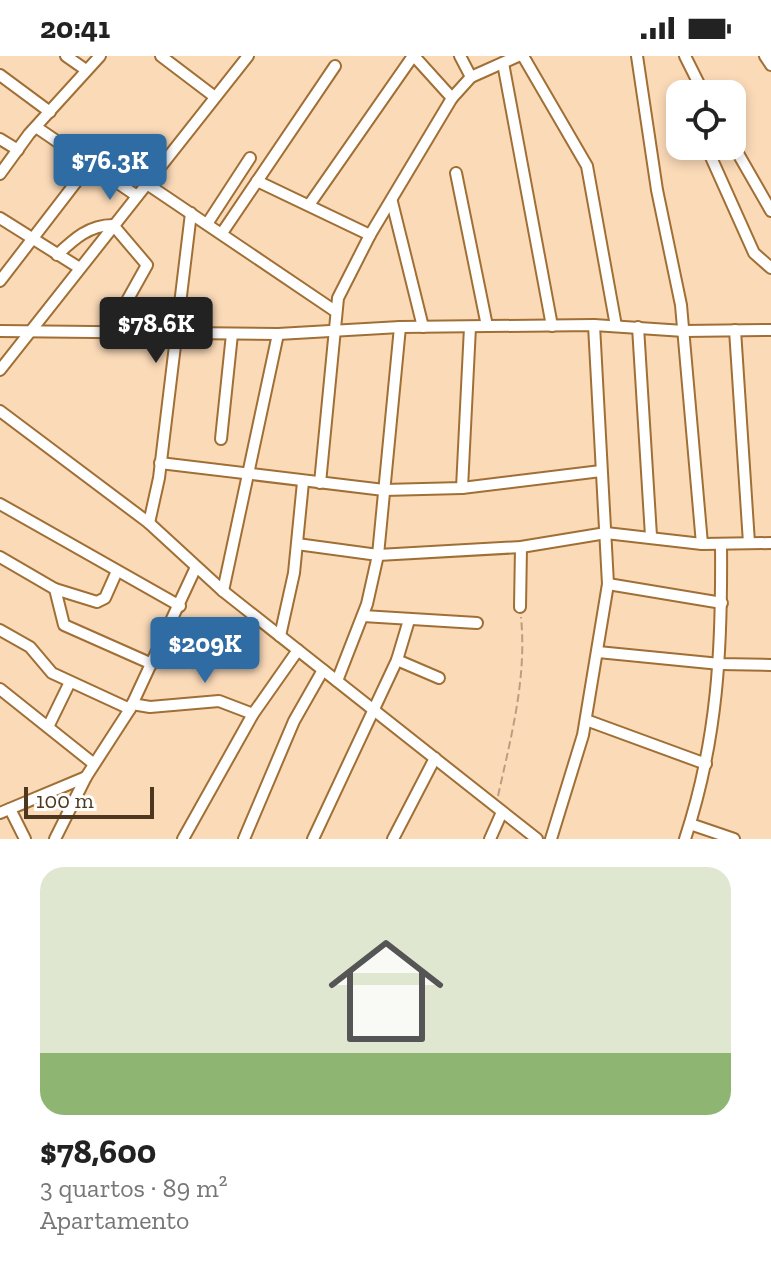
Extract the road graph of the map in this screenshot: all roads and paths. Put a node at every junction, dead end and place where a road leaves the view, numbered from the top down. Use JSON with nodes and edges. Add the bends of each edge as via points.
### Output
{"nodes":[{"id":1,"x":66,"y":56,"type":"edge"},
{"id":2,"x":100,"y":56,"type":"edge"},
{"id":3,"x":161,"y":56,"type":"edge"},
{"id":4,"x":248,"y":56,"type":"edge"},
{"id":5,"x":414,"y":56,"type":"edge"},
{"id":6,"x":460,"y":56,"type":"edge"},
{"id":7,"x":520,"y":56,"type":"edge"},
{"id":8,"x":637,"y":56,"type":"edge"},
{"id":9,"x":685,"y":56,"type":"edge"},
{"id":10,"x":765,"y":56,"type":"edge"},
{"id":11,"x":503,"y":63,"type":"junction"},
{"id":12,"x":771,"y":65,"type":"edge"},
{"id":13,"x":335,"y":66,"type":"dead end"},
{"id":14,"x":86,"y":70,"type":"junction"},
{"id":15,"x":0,"y":75,"type":"edge"},
{"id":16,"x":471,"y":77,"type":"junction"},
{"id":17,"x":697,"y":80,"type":"edge"},
{"id":18,"x":215,"y":97,"type":"junction"},
{"id":19,"x":452,"y":98,"type":"junction"},
{"id":20,"x":50,"y":112,"type":"junction"},
{"id":21,"x":36,"y":127,"type":"junction"},
{"id":22,"x":0,"y":139,"type":"edge"},
{"id":23,"x":18,"y":150,"type":"junction"},
{"id":24,"x":250,"y":158,"type":"dead end"},
{"id":25,"x":712,"y":160,"type":"edge"},
{"id":26,"x":742,"y":160,"type":"edge"},
{"id":27,"x":90,"y":164,"type":"junction"},
{"id":28,"x":456,"y":173,"type":"dead end"},
{"id":29,"x":0,"y":174,"type":"edge"},
{"id":30,"x":257,"y":181,"type":"junction"},
{"id":31,"x":147,"y":184,"type":"junction"},
{"id":32,"x":137,"y":196,"type":"junction"},
{"id":33,"x":392,"y":202,"type":"junction"},
{"id":34,"x":220,"y":204,"type":"junction"},
{"id":35,"x":309,"y":205,"type":"junction"},
{"id":36,"x":771,"y":211,"type":"edge"},
{"id":37,"x":191,"y":213,"type":"junction"},
{"id":38,"x":235,"y":214,"type":"junction"},
{"id":39,"x":0,"y":218,"type":"edge"},
{"id":40,"x":207,"y":224,"type":"junction"},
{"id":41,"x":113,"y":225,"type":"junction"},
{"id":42,"x":222,"y":233,"type":"junction"},
{"id":43,"x":370,"y":235,"type":"junction"},
{"id":44,"x":32,"y":240,"type":"junction"},
{"id":45,"x":57,"y":255,"type":"junction"},
{"id":46,"x":78,"y":267,"type":"junction"},
{"id":47,"x":771,"y":268,"type":"edge"},
{"id":48,"x":0,"y":281,"type":"edge"},
{"id":49,"x":335,"y":311,"type":"junction"},
{"id":50,"x":594,"y":325,"type":"junction"},
{"id":51,"x":487,"y":326,"type":"junction"},
{"id":52,"x":552,"y":326,"type":"junction"},
{"id":53,"x":616,"y":326,"type":"junction"},
{"id":54,"x":400,"y":327,"type":"junction"},
{"id":55,"x":423,"y":327,"type":"junction"},
{"id":56,"x":470,"y":327,"type":"junction"},
{"id":57,"x":638,"y":327,"type":"junction"},
{"id":58,"x":735,"y":330,"type":"junction"},
{"id":59,"x":771,"y":330,"type":"edge"},
{"id":60,"x":0,"y":331,"type":"edge"},
{"id":61,"x":29,"y":331,"type":"junction"},
{"id":62,"x":336,"y":331,"type":"junction"},
{"id":63,"x":684,"y":331,"type":"junction"},
{"id":64,"x":109,"y":333,"type":"junction"},
{"id":65,"x":232,"y":334,"type":"junction"},
{"id":66,"x":278,"y":334,"type":"junction"},
{"id":67,"x":177,"y":335,"type":"junction"},
{"id":68,"x":0,"y":370,"type":"edge"},
{"id":69,"x":0,"y":411,"type":"edge"},
{"id":70,"x":221,"y":439,"type":"dead end"},
{"id":71,"x":160,"y":463,"type":"junction"},
{"id":72,"x":601,"y":471,"type":"junction"},
{"id":73,"x":250,"y":476,"type":"junction"},
{"id":74,"x":303,"y":482,"type":"junction"},
{"id":75,"x":320,"y":483,"type":"junction"},
{"id":76,"x":462,"y":488,"type":"junction"},
{"id":77,"x":384,"y":490,"type":"junction"},
{"id":78,"x":0,"y":504,"type":"edge"},
{"id":79,"x":149,"y":523,"type":"junction"},
{"id":80,"x":606,"y":533,"type":"junction"},
{"id":81,"x":651,"y":536,"type":"junction"},
{"id":82,"x":749,"y":543,"type":"junction"},
{"id":83,"x":771,"y":543,"type":"edge"},
{"id":84,"x":297,"y":544,"type":"junction"},
{"id":85,"x":702,"y":544,"type":"junction"},
{"id":86,"x":721,"y":544,"type":"junction"},
{"id":87,"x":521,"y":547,"type":"junction"},
{"id":88,"x":378,"y":555,"type":"junction"},
{"id":89,"x":0,"y":557,"type":"edge"},
{"id":90,"x":196,"y":567,"type":"junction"},
{"id":91,"x":117,"y":571,"type":"junction"},
{"id":92,"x":608,"y":584,"type":"junction"},
{"id":93,"x":55,"y":589,"type":"junction"},
{"id":94,"x":223,"y":591,"type":"junction"},
{"id":95,"x":722,"y":603,"type":"junction"},
{"id":96,"x":180,"y":606,"type":"junction"},
{"id":97,"x":520,"y":607,"type":"joint"},
{"id":98,"x":363,"y":616,"type":"junction"},
{"id":99,"x":409,"y":620,"type":"junction"},
{"id":100,"x":477,"y":623,"type":"dead end"},
{"id":101,"x":0,"y":630,"type":"edge"},
{"id":102,"x":280,"y":636,"type":"junction"},
{"id":103,"x":298,"y":650,"type":"junction"},
{"id":104,"x":598,"y":652,"type":"junction"},
{"id":105,"x":397,"y":660,"type":"junction"},
{"id":106,"x":152,"y":664,"type":"junction"},
{"id":107,"x":720,"y":664,"type":"junction"},
{"id":108,"x":771,"y":665,"type":"edge"},
{"id":109,"x":323,"y":670,"type":"junction"},
{"id":110,"x":439,"y":678,"type":"dead end"},
{"id":111,"x":337,"y":681,"type":"junction"},
{"id":112,"x":70,"y":682,"type":"junction"},
{"id":113,"x":0,"y":689,"type":"edge"},
{"id":114,"x":131,"y":707,"type":"junction"},
{"id":115,"x":150,"y":707,"type":"junction"},
{"id":116,"x":372,"y":709,"type":"junction"},
{"id":117,"x":253,"y":714,"type":"junction"},
{"id":118,"x":124,"y":720,"type":"junction"},
{"id":119,"x":586,"y":720,"type":"junction"},
{"id":120,"x":49,"y":725,"type":"junction"},
{"id":121,"x":435,"y":758,"type":"junction"},
{"id":122,"x":94,"y":764,"type":"junction"},
{"id":123,"x":706,"y":764,"type":"junction"},
{"id":124,"x":86,"y":777,"type":"junction"},
{"id":125,"x":499,"y":808,"type":"junction"},
{"id":126,"x":5,"y":811,"type":"edge"},
{"id":127,"x":690,"y":824,"type":"junction"},
{"id":128,"x":184,"y":838,"type":"edge"},
{"id":129,"x":25,"y":839,"type":"edge"},
{"id":130,"x":55,"y":839,"type":"edge"},
{"id":131,"x":244,"y":839,"type":"edge"},
{"id":132,"x":313,"y":839,"type":"edge"},
{"id":133,"x":393,"y":839,"type":"edge"},
{"id":134,"x":490,"y":839,"type":"edge"},
{"id":135,"x":537,"y":839,"type":"edge"},
{"id":136,"x":551,"y":839,"type":"edge"},
{"id":137,"x":685,"y":839,"type":"edge"},
{"id":138,"x":734,"y":839,"type":"edge"}],
"edges":[{"from":1,"to":14,"type":"street"},
{"from":2,"to":14,"type":"street"},
{"from":3,"to":18,"type":"street"},
{"from":4,"to":18,"type":"street"},
{"from":5,"to":19,"type":"street"},
{"from":5,"to":35,"type":"street"},
{"from":6,"to":16,"type":"street"},
{"from":7,"to":11,"type":"street"},
{"from":7,"to":53,"type":"street","via":[[587,166]]},
{"from":8,"to":63,"type":"street"},
{"from":9,"to":17,"type":"street"},
{"from":10,"to":12,"type":"street"},
{"from":11,"to":16,"type":"street"},
{"from":11,"to":52,"type":"street"},
{"from":13,"to":30,"type":"street"},
{"from":14,"to":20,"type":"street"},
{"from":15,"to":20,"type":"street"},
{"from":16,"to":19,"type":"street"},
{"from":18,"to":31,"type":"street"},
{"from":19,"to":33,"type":"street"},
{"from":20,"to":21,"type":"street"},
{"from":21,"to":23,"type":"street"},
{"from":21,"to":27,"type":"street"},
{"from":22,"to":23,"type":"street"},
{"from":23,"to":29,"type":"street"},
{"from":24,"to":34,"type":"street"},
{"from":25,"to":47,"type":"street","via":[[754,253]]},
{"from":26,"to":36,"type":"street"},
{"from":27,"to":32,"type":"street"},
{"from":27,"to":44,"type":"street"},
{"from":28,"to":51,"type":"street"},
{"from":30,"to":35,"type":"street"},
{"from":30,"to":38,"type":"street"},
{"from":31,"to":32,"type":"street"},
{"from":31,"to":37,"type":"street"},
{"from":32,"to":41,"type":"street"},
{"from":33,"to":43,"type":"street"},
{"from":33,"to":55,"type":"street"},
{"from":34,"to":38,"type":"street"},
{"from":34,"to":40,"type":"street"},
{"from":35,"to":43,"type":"street"},
{"from":37,"to":40,"type":"street"},
{"from":37,"to":67,"type":"street"},
{"from":38,"to":42,"type":"street"},
{"from":39,"to":44,"type":"street"},
{"from":40,"to":42,"type":"street"},
{"from":41,"to":45,"type":"street","via":[[83,232]]},
{"from":41,"to":46,"type":"street"},
{"from":41,"to":64,"type":"street","via":[[148,269]]},
{"from":42,"to":49,"type":"street"},
{"from":43,"to":49,"type":"street"},
{"from":44,"to":45,"type":"street"},
{"from":44,"to":48,"type":"street"},
{"from":45,"to":46,"type":"street"},
{"from":46,"to":61,"type":"street"},
{"from":49,"to":62,"type":"street"},
{"from":50,"to":52,"type":"street"},
{"from":50,"to":53,"type":"street"},
{"from":50,"to":72,"type":"street"},
{"from":51,"to":52,"type":"street"},
{"from":51,"to":56,"type":"street"},
{"from":53,"to":57,"type":"street"},
{"from":54,"to":55,"type":"street"},
{"from":54,"to":62,"type":"street"},
{"from":54,"to":77,"type":"street"},
{"from":55,"to":56,"type":"street"},
{"from":56,"to":76,"type":"street"},
{"from":57,"to":63,"type":"street"},
{"from":57,"to":81,"type":"street"},
{"from":58,"to":59,"type":"street"},
{"from":58,"to":63,"type":"street"},
{"from":58,"to":82,"type":"street"},
{"from":60,"to":61,"type":"street"},
{"from":61,"to":64,"type":"street"},
{"from":61,"to":68,"type":"street"},
{"from":62,"to":66,"type":"street"},
{"from":62,"to":75,"type":"street"},
{"from":63,"to":85,"type":"street"},
{"from":64,"to":67,"type":"street"},
{"from":65,"to":66,"type":"street"},
{"from":65,"to":67,"type":"street"},
{"from":65,"to":70,"type":"street"},
{"from":66,"to":73,"type":"street"},
{"from":67,"to":71,"type":"street"},
{"from":69,"to":79,"type":"street"},
{"from":71,"to":73,"type":"street"},
{"from":71,"to":79,"type":"street"},
{"from":72,"to":76,"type":"street"},
{"from":72,"to":80,"type":"street"},
{"from":73,"to":74,"type":"street"},
{"from":73,"to":94,"type":"street"},
{"from":74,"to":75,"type":"street"},
{"from":74,"to":84,"type":"street"},
{"from":75,"to":77,"type":"street"},
{"from":76,"to":77,"type":"street"},
{"from":77,"to":88,"type":"street"},
{"from":78,"to":91,"type":"street"},
{"from":79,"to":90,"type":"street"},
{"from":80,"to":81,"type":"street"},
{"from":80,"to":87,"type":"street"},
{"from":80,"to":92,"type":"street"},
{"from":81,"to":85,"type":"street"},
{"from":82,"to":83,"type":"street"},
{"from":82,"to":86,"type":"street"},
{"from":84,"to":88,"type":"street"},
{"from":84,"to":102,"type":"street"},
{"from":85,"to":86,"type":"street"},
{"from":86,"to":95,"type":"street"},
{"from":87,"to":88,"type":"street"},
{"from":87,"to":97,"type":"street"},
{"from":88,"to":98,"type":"street"},
{"from":89,"to":93,"type":"street"},
{"from":90,"to":94,"type":"street"},
{"from":90,"to":96,"type":"street"},
{"from":91,"to":93,"type":"street","via":[[105,598],[97,602]]},
{"from":91,"to":96,"type":"street"},
{"from":92,"to":95,"type":"street"},
{"from":92,"to":104,"type":"street"},
{"from":93,"to":106,"type":"street","via":[[64,625]]},
{"from":94,"to":102,"type":"street"},
{"from":95,"to":107,"type":"street"},
{"from":96,"to":106,"type":"street"},
{"from":97,"to":125,"type":"path","via":[[520,681]]},
{"from":98,"to":99,"type":"street"},
{"from":98,"to":111,"type":"street"},
{"from":99,"to":100,"type":"street"},
{"from":99,"to":105,"type":"street"},
{"from":101,"to":112,"type":"street","via":[[30,647],[47,669]]},
{"from":102,"to":103,"type":"street"},
{"from":103,"to":109,"type":"street"},
{"from":103,"to":117,"type":"street"},
{"from":104,"to":107,"type":"street"},
{"from":104,"to":119,"type":"street"},
{"from":105,"to":110,"type":"street"},
{"from":105,"to":116,"type":"street"},
{"from":106,"to":114,"type":"street"},
{"from":107,"to":108,"type":"street"},
{"from":107,"to":123,"type":"street"},
{"from":109,"to":111,"type":"street"},
{"from":109,"to":131,"type":"street","via":[[294,721]]},
{"from":111,"to":116,"type":"street"},
{"from":112,"to":114,"type":"street"},
{"from":112,"to":120,"type":"street"},
{"from":113,"to":120,"type":"street"},
{"from":114,"to":115,"type":"street"},
{"from":114,"to":118,"type":"street"},
{"from":115,"to":117,"type":"street","via":[[219,701]]},
{"from":115,"to":118,"type":"street"},
{"from":116,"to":121,"type":"street"},
{"from":116,"to":132,"type":"street"},
{"from":117,"to":128,"type":"street"},
{"from":118,"to":122,"type":"street"},
{"from":119,"to":123,"type":"street"},
{"from":119,"to":136,"type":"street"},
{"from":120,"to":122,"type":"street"},
{"from":121,"to":125,"type":"street"},
{"from":121,"to":133,"type":"street"},
{"from":122,"to":124,"type":"street"},
{"from":123,"to":127,"type":"street"},
{"from":124,"to":126,"type":"street"},
{"from":124,"to":130,"type":"street"},
{"from":125,"to":134,"type":"street"},
{"from":125,"to":135,"type":"street"},
{"from":126,"to":129,"type":"street"},
{"from":127,"to":137,"type":"street"},
{"from":127,"to":138,"type":"street"}]}
